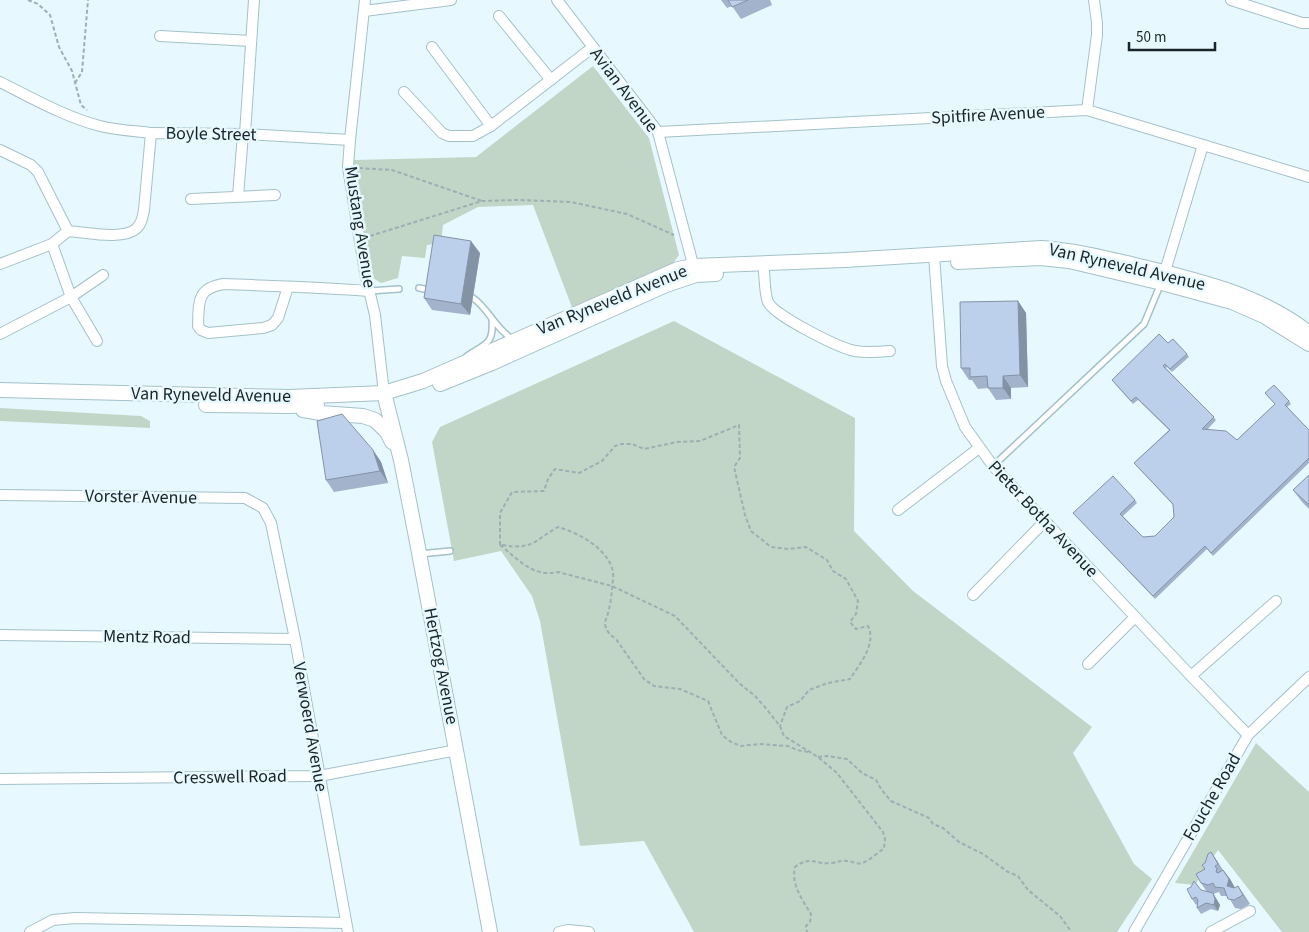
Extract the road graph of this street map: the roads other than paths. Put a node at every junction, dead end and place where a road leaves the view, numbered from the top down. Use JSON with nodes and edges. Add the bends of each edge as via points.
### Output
{"nodes":[{"id":1,"x":254,"y":0,"type":"edge"},
{"id":2,"x":365,"y":0,"type":"edge"},
{"id":3,"x":451,"y":0,"type":"edge"},
{"id":4,"x":557,"y":0,"type":"edge"},
{"id":5,"x":1094,"y":0,"type":"edge"},
{"id":6,"x":1231,"y":0,"type":"edge"},
{"id":7,"x":364,"y":11,"type":"junction"},
{"id":8,"x":499,"y":16,"type":"dead end"},
{"id":9,"x":1309,"y":23,"type":"edge"},
{"id":10,"x":160,"y":36,"type":"dead end"},
{"id":11,"x":251,"y":41,"type":"junction"},
{"id":12,"x":432,"y":47,"type":"dead end"},
{"id":13,"x":593,"y":47,"type":"junction"},
{"id":14,"x":551,"y":80,"type":"junction"},
{"id":15,"x":0,"y":82,"type":"edge"},
{"id":16,"x":404,"y":92,"type":"dead end"},
{"id":17,"x":1087,"y":110,"type":"junction"},
{"id":18,"x":491,"y":126,"type":"junction"},
{"id":19,"x":658,"y":132,"type":"junction"},
{"id":20,"x":151,"y":133,"type":"junction"},
{"id":21,"x":244,"y":134,"type":"junction"},
{"id":22,"x":350,"y":140,"type":"junction"},
{"id":23,"x":1203,"y":144,"type":"junction"},
{"id":24,"x":0,"y":150,"type":"edge"},
{"id":25,"x":1309,"y":177,"type":"edge"},
{"id":26,"x":276,"y":195,"type":"dead end"},
{"id":27,"x":238,"y":196,"type":"junction"},
{"id":28,"x":191,"y":199,"type":"dead end"},
{"id":29,"x":68,"y":231,"type":"junction"},
{"id":30,"x":52,"y":244,"type":"junction"},
{"id":31,"x":935,"y":259,"type":"junction"},
{"id":32,"x":0,"y":264,"type":"edge"},
{"id":33,"x":764,"y":267,"type":"junction"},
{"id":34,"x":695,"y":271,"type":"junction"},
{"id":35,"x":103,"y":275,"type":"dead end"},
{"id":36,"x":1164,"y":277,"type":"junction"},
{"id":37,"x":288,"y":286,"type":"junction"},
{"id":38,"x":419,"y":288,"type":"dead end"},
{"id":39,"x":399,"y":289,"type":"dead end"},
{"id":40,"x":370,"y":290,"type":"junction"},
{"id":41,"x":435,"y":291,"type":"edge"},
{"id":42,"x":72,"y":297,"type":"junction"},
{"id":43,"x":472,"y":298,"type":"dead end"},
{"id":44,"x":492,"y":319,"type":"junction"},
{"id":45,"x":1309,"y":333,"type":"edge"},
{"id":46,"x":0,"y":334,"type":"edge"},
{"id":47,"x":515,"y":340,"type":"junction"},
{"id":48,"x":97,"y":341,"type":"dead end"},
{"id":49,"x":1309,"y":344,"type":"edge"},
{"id":50,"x":890,"y":351,"type":"dead end"},
{"id":51,"x":449,"y":370,"type":"junction"},
{"id":52,"x":0,"y":390,"type":"edge"},
{"id":53,"x":385,"y":397,"type":"junction"},
{"id":54,"x":0,"y":399,"type":"edge"},
{"id":55,"x":288,"y":406,"type":"junction"},
{"id":56,"x":979,"y":448,"type":"junction"},
{"id":57,"x":401,"y":460,"type":"junction"},
{"id":58,"x":993,"y":466,"type":"junction"},
{"id":59,"x":0,"y":495,"type":"edge"},
{"id":60,"x":898,"y":510,"type":"dead end"},
{"id":61,"x":1045,"y":521,"type":"junction"},
{"id":62,"x":271,"y":523,"type":"joint"},
{"id":63,"x":450,"y":552,"type":"dead end"},
{"id":64,"x":419,"y":554,"type":"junction"},
{"id":65,"x":973,"y":595,"type":"dead end"},
{"id":66,"x":1276,"y":602,"type":"dead end"},
{"id":67,"x":1135,"y":617,"type":"junction"},
{"id":68,"x":0,"y":635,"type":"edge"},
{"id":69,"x":295,"y":639,"type":"junction"},
{"id":70,"x":1088,"y":664,"type":"dead end"},
{"id":71,"x":1191,"y":676,"type":"junction"},
{"id":72,"x":1309,"y":677,"type":"edge"},
{"id":73,"x":1248,"y":735,"type":"junction"},
{"id":74,"x":457,"y":750,"type":"junction"},
{"id":75,"x":319,"y":776,"type":"junction"},
{"id":76,"x":0,"y":779,"type":"edge"},
{"id":77,"x":1250,"y":911,"type":"dead end"},
{"id":78,"x":347,"y":928,"type":"edge"},
{"id":79,"x":30,"y":932,"type":"edge"},
{"id":80,"x":490,"y":932,"type":"edge"},
{"id":81,"x":558,"y":932,"type":"edge"},
{"id":82,"x":589,"y":932,"type":"edge"},
{"id":83,"x":1134,"y":932,"type":"edge"},
{"id":84,"x":1211,"y":932,"type":"edge"}],
"edges":[{"from":1,"to":11,"type":"street"},
{"from":2,"to":7,"type":"street","name":"Mustang Avenue"},
{"from":3,"to":7,"type":"street"},
{"from":4,"to":13,"type":"street","name":"Avian Avenue"},
{"from":5,"to":17,"type":"street","via":[[1097,35]]},
{"from":6,"to":9,"type":"street"},
{"from":7,"to":22,"type":"street","name":"Mustang Avenue"},
{"from":8,"to":14,"type":"street"},
{"from":10,"to":11,"type":"street"},
{"from":11,"to":21,"type":"street"},
{"from":12,"to":18,"type":"street"},
{"from":13,"to":14,"type":"street"},
{"from":13,"to":19,"type":"street","name":"Avian Avenue"},
{"from":14,"to":18,"type":"street"},
{"from":15,"to":20,"type":"street","via":[[86,122]]},
{"from":16,"to":18,"type":"street","via":[[445,135],[473,136]]},
{"from":17,"to":19,"type":"street","name":"Spitfire Avenue"},
{"from":17,"to":23,"type":"street","name":"Spitfire Avenue"},
{"from":19,"to":34,"type":"street","name":"Avian Avenue"},
{"from":20,"to":21,"type":"street","name":"Boyle Street"},
{"from":20,"to":29,"type":"street","name":"Boyle Street","via":[[144,210],[137,228],[125,235]]},
{"from":21,"to":22,"type":"street","name":"Boyle Street"},
{"from":21,"to":27,"type":"street"},
{"from":22,"to":40,"type":"street","name":"Mustang Avenue","via":[[348,167]]},
{"from":23,"to":25,"type":"street","name":"Spitfire Avenue"},
{"from":23,"to":36,"type":"street"},
{"from":24,"to":29,"type":"street","via":[[31,165],[38,172]]},
{"from":26,"to":27,"type":"street"},
{"from":27,"to":28,"type":"street"},
{"from":29,"to":30,"type":"street"},
{"from":30,"to":32,"type":"street"},
{"from":30,"to":42,"type":"street"},
{"from":31,"to":33,"type":"main road","name":"Van Ryneveld Avenue"},
{"from":31,"to":36,"type":"main road","name":"Van Ryneveld Avenue","via":[[1040,258]]},
{"from":31,"to":56,"type":"street","name":"Pieter Botha Avenue","via":[[942,366],[954,403]]},
{"from":33,"to":34,"type":"main road","name":"Van Ryneveld Avenue"},
{"from":33,"to":50,"type":"street","via":[[767,300],[776,311],[846,348]]},
{"from":34,"to":47,"type":"main road","name":"Van Ryneveld Avenue","via":[[669,273]]},
{"from":34,"to":53,"type":"main road","name":"Van Ryneveld Avenue","via":[[492,363],[427,389]]},
{"from":35,"to":42,"type":"street"},
{"from":36,"to":45,"type":"main road","name":"Van Ryneveld Avenue","via":[[1237,294],[1284,315]]},
{"from":36,"to":49,"type":"main road","name":"Van Ryneveld Avenue","via":[[1264,316]]},
{"from":36,"to":58,"type":"lane","via":[[1144,324]]},
{"from":37,"to":37,"type":"street","via":[[224,284],[208,288],[199,303],[198,326],[208,333],[268,327],[278,318]]},
{"from":37,"to":40,"type":"street"},
{"from":38,"to":41,"type":"lane"},
{"from":39,"to":40,"type":"lane"},
{"from":40,"to":53,"type":"street","name":"Mustang Avenue"},
{"from":42,"to":46,"type":"street"},
{"from":42,"to":48,"type":"street"},
{"from":43,"to":44,"type":"lane"},
{"from":44,"to":47,"type":"lane"},
{"from":44,"to":51,"type":"lane","via":[[491,339]]},
{"from":47,"to":51,"type":"main road","name":"Van Ryneveld Avenue"},
{"from":51,"to":53,"type":"main road","name":"Van Ryneveld Avenue"},
{"from":52,"to":53,"type":"main road","name":"Van Ryneveld Avenue"},
{"from":53,"to":55,"type":"main road","name":"Van Ryneveld Avenue"},
{"from":53,"to":57,"type":"main road","name":"Hertzog Avenue"},
{"from":54,"to":55,"type":"main road","name":"Van Ryneveld Avenue"},
{"from":55,"to":57,"type":"main road","via":[[375,420],[387,432]]},
{"from":56,"to":58,"type":"street","name":"Pieter Botha Avenue"},
{"from":56,"to":60,"type":"street"},
{"from":57,"to":64,"type":"main road","name":"Hertzog Avenue"},
{"from":58,"to":61,"type":"street","name":"Pieter Botha Avenue"},
{"from":59,"to":62,"type":"street","name":"Vorster Avenue","via":[[244,498],[263,508]]},
{"from":61,"to":65,"type":"street"},
{"from":61,"to":67,"type":"street","name":"Pieter Botha Avenue"},
{"from":62,"to":69,"type":"street","name":"Verwoerd Avenue"},
{"from":63,"to":64,"type":"lane"},
{"from":64,"to":74,"type":"main road","name":"Hertzog Avenue"},
{"from":66,"to":71,"type":"street"},
{"from":67,"to":70,"type":"street"},
{"from":67,"to":71,"type":"street","name":"Pieter Botha Avenue"},
{"from":68,"to":69,"type":"street","name":"Mentz Road"},
{"from":69,"to":75,"type":"street","name":"Verwoerd Avenue"},
{"from":71,"to":73,"type":"street","name":"Pieter Botha Avenue"},
{"from":72,"to":73,"type":"street","name":"Fouche Road"},
{"from":73,"to":83,"type":"street","name":"Fouche Road"},
{"from":74,"to":75,"type":"street","name":"Cresswell Road"},
{"from":74,"to":80,"type":"main road","name":"Hertzog Avenue"},
{"from":75,"to":76,"type":"street","name":"Cresswell Road"},
{"from":75,"to":78,"type":"street","name":"Verwoerd Avenue"},
{"from":77,"to":84,"type":"street"},
{"from":78,"to":79,"type":"street","via":[[75,918],[53,920]]},
{"from":81,"to":82,"type":"street"}]}
